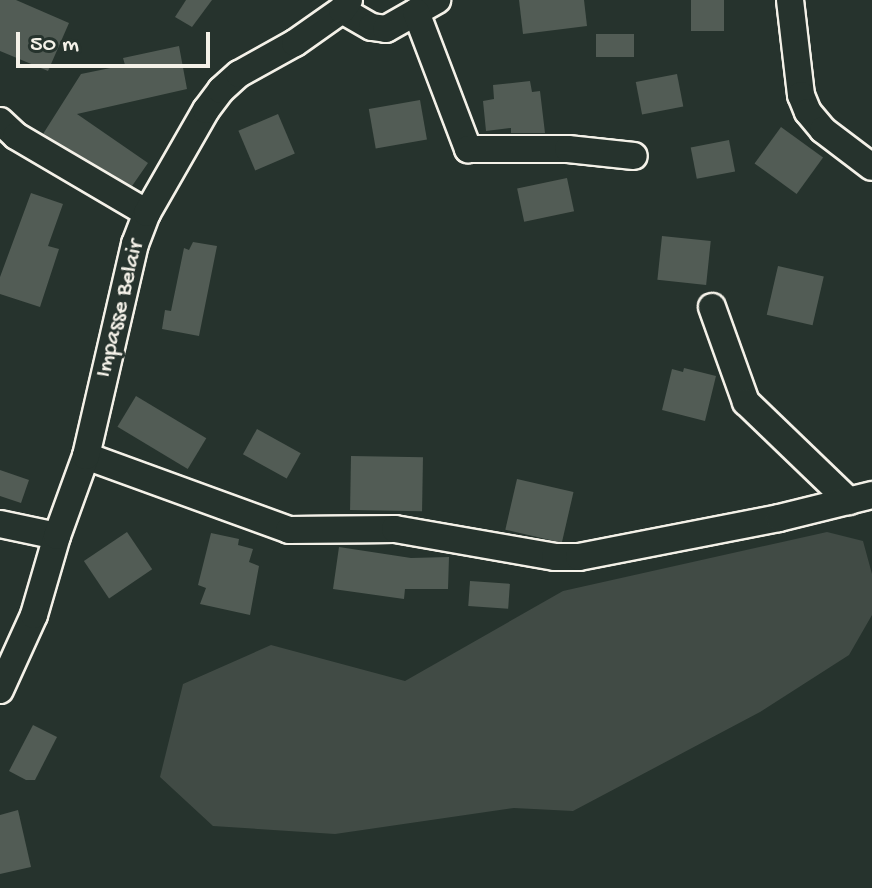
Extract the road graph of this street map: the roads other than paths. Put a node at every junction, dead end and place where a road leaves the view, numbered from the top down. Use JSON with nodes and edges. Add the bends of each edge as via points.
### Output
{"nodes":[{"id":1,"x":790,"y":0,"type":"edge"},
{"id":2,"x":345,"y":5,"type":"edge"},
{"id":3,"x":426,"y":6,"type":"edge"},
{"id":4,"x":0,"y":121,"type":"edge"},
{"id":5,"x":634,"y":156,"type":"dead end"},
{"id":6,"x":872,"y":167,"type":"edge"},
{"id":7,"x":147,"y":213,"type":"junction"},
{"id":8,"x":712,"y":307,"type":"dead end"},
{"id":9,"x":86,"y":456,"type":"junction"},
{"id":10,"x":860,"y":498,"type":"edge"},
{"id":11,"x":0,"y":524,"type":"edge"},
{"id":12,"x":57,"y":536,"type":"junction"},
{"id":13,"x":0,"y":690,"type":"edge"}],
"edges":[{"from":1,"to":6,"type":"street","via":[[801,95],[808,112]]},
{"from":2,"to":3,"type":"street","via":[[372,27],[386,29]]},
{"from":2,"to":7,"type":"street","name":"Impasse Belair","via":[[221,90]]},
{"from":3,"to":5,"type":"street","via":[[468,149],[568,149]]},
{"from":4,"to":7,"type":"street","via":[[16,136]]},
{"from":7,"to":9,"type":"street","name":"Impasse Belair","via":[[135,244]]},
{"from":8,"to":10,"type":"street","via":[[746,402]]},
{"from":9,"to":10,"type":"street","via":[[289,530],[395,529],[555,557],[579,557]]},
{"from":9,"to":12,"type":"street","name":"Impasse Belair"},
{"from":11,"to":12,"type":"street"},
{"from":12,"to":13,"type":"street","name":"Impasse Belair","via":[[34,615]]}]}
